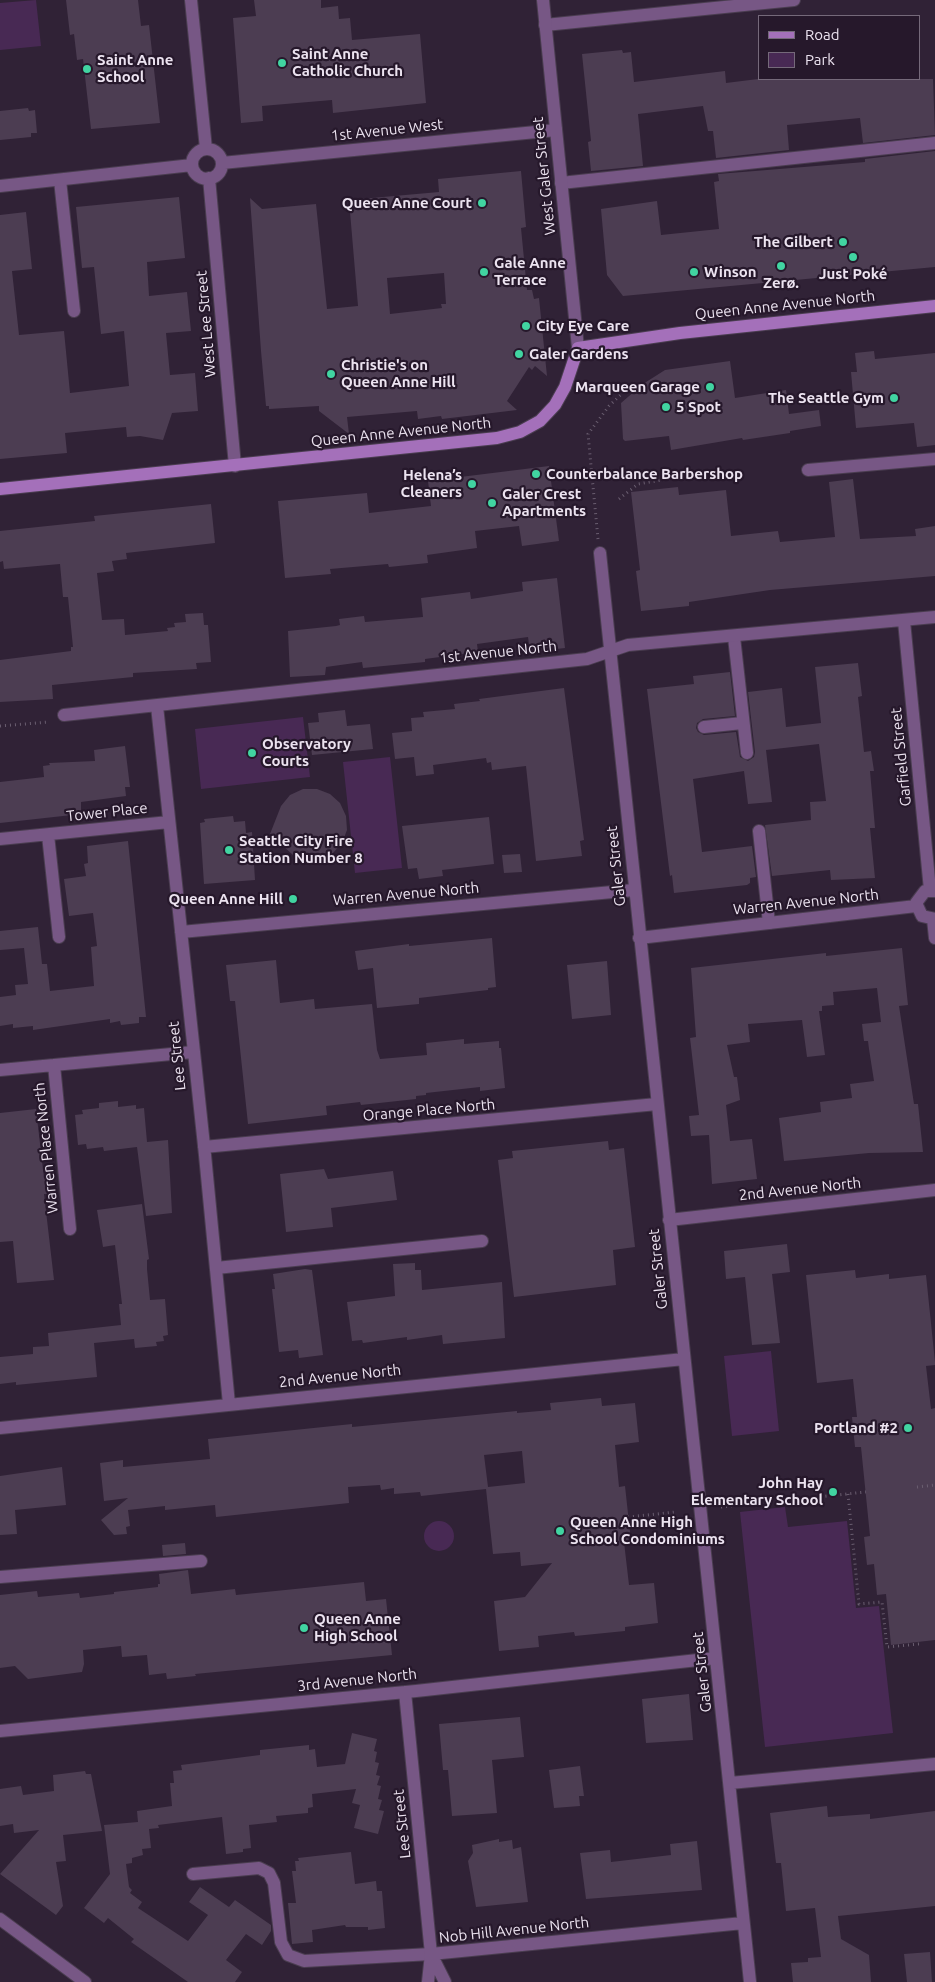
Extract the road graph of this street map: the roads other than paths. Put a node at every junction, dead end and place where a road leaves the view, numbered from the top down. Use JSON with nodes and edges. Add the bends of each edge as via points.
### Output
{"nodes":[{"id":1,"x":192,"y":0,"type":"edge"},
{"id":2,"x":542,"y":0,"type":"edge"},
{"id":3,"x":794,"y":0,"type":"edge"},
{"id":4,"x":545,"y":25,"type":"junction"},
{"id":5,"x":556,"y":130,"type":"junction"},
{"id":6,"x":935,"y":143,"type":"edge"},
{"id":7,"x":206,"y":149,"type":"junction"},
{"id":8,"x":222,"y":163,"type":"junction"},
{"id":9,"x":192,"y":165,"type":"junction"},
{"id":10,"x":209,"y":178,"type":"junction"},
{"id":11,"x":60,"y":180,"type":"junction"},
{"id":12,"x":562,"y":183,"type":"junction"},
{"id":13,"x":0,"y":186,"type":"edge"},
{"id":14,"x":935,"y":306,"type":"edge"},
{"id":15,"x":74,"y":311,"type":"dead end"},
{"id":16,"x":578,"y":348,"type":"junction"},
{"id":17,"x":935,"y":458,"type":"edge"},
{"id":18,"x":235,"y":466,"type":"junction"},
{"id":19,"x":808,"y":470,"type":"dead end"},
{"id":20,"x":0,"y":489,"type":"edge"},
{"id":21,"x":599,"y":546,"type":"road end"},
{"id":22,"x":935,"y":617,"type":"edge"},
{"id":23,"x":904,"y":621,"type":"junction"},
{"id":24,"x":734,"y":637,"type":"junction"},
{"id":25,"x":610,"y":651,"type":"junction"},
{"id":26,"x":157,"y":706,"type":"junction"},
{"id":27,"x":58,"y":718,"type":"road end"},
{"id":28,"x":742,"y":722,"type":"junction"},
{"id":29,"x":704,"y":726,"type":"dead end"},
{"id":30,"x":747,"y":753,"type":"dead end"},
{"id":31,"x":169,"y":822,"type":"junction"},
{"id":32,"x":759,"y":831,"type":"dead end"},
{"id":33,"x":48,"y":834,"type":"junction"},
{"id":34,"x":0,"y":839,"type":"edge"},
{"id":35,"x":634,"y":890,"type":"junction"},
{"id":36,"x":933,"y":890,"type":"edge"},
{"id":37,"x":916,"y":906,"type":"junction"},
{"id":38,"x":934,"y":919,"type":"edge"},
{"id":39,"x":769,"y":923,"type":"junction"},
{"id":40,"x":181,"y":932,"type":"junction"},
{"id":41,"x":59,"y":937,"type":"dead end"},
{"id":42,"x":639,"y":938,"type":"junction"},
{"id":43,"x":935,"y":938,"type":"edge"},
{"id":44,"x":193,"y":1052,"type":"junction"},
{"id":45,"x":54,"y":1065,"type":"junction"},
{"id":46,"x":0,"y":1070,"type":"edge"},
{"id":47,"x":657,"y":1104,"type":"junction"},
{"id":48,"x":204,"y":1147,"type":"junction"},
{"id":49,"x":935,"y":1190,"type":"edge"},
{"id":50,"x":669,"y":1220,"type":"junction"},
{"id":51,"x":70,"y":1229,"type":"dead end"},
{"id":52,"x":482,"y":1241,"type":"dead end"},
{"id":53,"x":216,"y":1268,"type":"junction"},
{"id":54,"x":684,"y":1359,"type":"junction"},
{"id":55,"x":229,"y":1404,"type":"junction"},
{"id":56,"x":0,"y":1428,"type":"edge"},
{"id":57,"x":201,"y":1561,"type":"dead end"},
{"id":58,"x":0,"y":1577,"type":"edge"},
{"id":59,"x":716,"y":1658,"type":"junction"},
{"id":60,"x":405,"y":1692,"type":"junction"},
{"id":61,"x":0,"y":1731,"type":"edge"},
{"id":62,"x":935,"y":1764,"type":"edge"},
{"id":63,"x":730,"y":1783,"type":"junction"},
{"id":64,"x":193,"y":1874,"type":"dead end"},
{"id":65,"x":0,"y":1919,"type":"edge"},
{"id":66,"x":743,"y":1923,"type":"junction"},
{"id":67,"x":431,"y":1954,"type":"junction"},
{"id":68,"x":85,"y":1982,"type":"edge"},
{"id":69,"x":428,"y":1982,"type":"edge"},
{"id":70,"x":445,"y":1982,"type":"edge"},
{"id":71,"x":750,"y":1982,"type":"edge"}],
"edges":[{"from":1,"to":7,"type":"street"},
{"from":2,"to":4,"type":"street","name":"West Galer Street"},
{"from":3,"to":4,"type":"street"},
{"from":4,"to":5,"type":"street","name":"West Galer Street"},
{"from":5,"to":8,"type":"street","name":"1st Avenue West"},
{"from":5,"to":12,"type":"street","name":"West Galer Street"},
{"from":6,"to":12,"type":"street"},
{"from":7,"to":8,"type":"street","via":[[216,152]]},
{"from":7,"to":9,"type":"street","via":[[195,154]]},
{"from":8,"to":10,"type":"street","via":[[220,171]]},
{"from":9,"to":10,"type":"street","via":[[197,175]]},
{"from":9,"to":11,"type":"street"},
{"from":10,"to":18,"type":"street","name":"West Lee Street"},
{"from":11,"to":13,"type":"street"},
{"from":11,"to":15,"type":"street"},
{"from":12,"to":16,"type":"street","name":"West Galer Street"},
{"from":14,"to":16,"type":"main road","name":"Queen Anne Avenue North","via":[[680,333]]},
{"from":16,"to":18,"type":"main road","name":"Queen Anne Avenue North","via":[[565,387],[555,405],[540,421],[520,432],[468,443]]},
{"from":17,"to":19,"type":"street"},
{"from":18,"to":20,"type":"main road","name":"Queen Anne Avenue North"},
{"from":21,"to":25,"type":"street","name":"Galer Street"},
{"from":22,"to":23,"type":"street","name":"1st Avenue North"},
{"from":23,"to":24,"type":"street","name":"1st Avenue North"},
{"from":23,"to":36,"type":"street","name":"Garfield Street"},
{"from":24,"to":25,"type":"street","name":"1st Avenue North","via":[[628,645]]},
{"from":24,"to":28,"type":"street"},
{"from":25,"to":26,"type":"street","name":"1st Avenue North","via":[[587,659]]},
{"from":25,"to":35,"type":"street","name":"Galer Street"},
{"from":26,"to":27,"type":"street","name":"1st Avenue North"},
{"from":26,"to":31,"type":"street","name":"Lee Street"},
{"from":28,"to":29,"type":"street"},
{"from":28,"to":30,"type":"street"},
{"from":31,"to":33,"type":"street","name":"Tower Place"},
{"from":31,"to":40,"type":"street","name":"Lee Street"},
{"from":32,"to":39,"type":"street"},
{"from":33,"to":34,"type":"street","name":"Tower Place"},
{"from":33,"to":41,"type":"street","name":"Tower Place"},
{"from":35,"to":40,"type":"street","name":"Warren Avenue North"},
{"from":35,"to":42,"type":"street","name":"Galer Street"},
{"from":36,"to":37,"type":"street","via":[[921,894]]},
{"from":37,"to":38,"type":"street","via":[[922,916]]},
{"from":37,"to":39,"type":"street","name":"Warren Avenue North"},
{"from":38,"to":43,"type":"street"},
{"from":39,"to":42,"type":"street","name":"Warren Avenue North"},
{"from":40,"to":44,"type":"street","name":"Lee Street"},
{"from":42,"to":47,"type":"street","name":"Galer Street"},
{"from":44,"to":45,"type":"street"},
{"from":44,"to":48,"type":"street","name":"Lee Street"},
{"from":45,"to":46,"type":"street"},
{"from":45,"to":51,"type":"street","name":"Warren Place North"},
{"from":47,"to":48,"type":"street","name":"Orange Place North"},
{"from":47,"to":50,"type":"street","name":"Galer Street"},
{"from":48,"to":53,"type":"street","name":"Lee Street"},
{"from":49,"to":50,"type":"street","name":"2nd Avenue North"},
{"from":50,"to":54,"type":"street","name":"Galer Street"},
{"from":52,"to":53,"type":"street"},
{"from":53,"to":55,"type":"street","name":"Lee Street"},
{"from":54,"to":55,"type":"street","name":"2nd Avenue North"},
{"from":54,"to":59,"type":"street","name":"Galer Street"},
{"from":55,"to":56,"type":"street","name":"2nd Avenue North"},
{"from":57,"to":58,"type":"street"},
{"from":59,"to":60,"type":"street","name":"3rd Avenue North"},
{"from":59,"to":63,"type":"street","name":"Galer Street"},
{"from":60,"to":61,"type":"street","name":"3rd Avenue North"},
{"from":60,"to":67,"type":"street","name":"Lee Street"},
{"from":62,"to":63,"type":"street"},
{"from":63,"to":66,"type":"street","name":"Galer Street"},
{"from":64,"to":67,"type":"street","name":"Nob Hill Avenue North","via":[[259,1868],[269,1873],[274,1883],[281,1942],[288,1955],[304,1961]]},
{"from":65,"to":68,"type":"street"},
{"from":66,"to":67,"type":"street","name":"Nob Hill Avenue North"},
{"from":66,"to":71,"type":"street","name":"Galer Street"},
{"from":67,"to":69,"type":"street","name":"Lee Street"},
{"from":67,"to":70,"type":"street","name":"Lee Street"}]}
